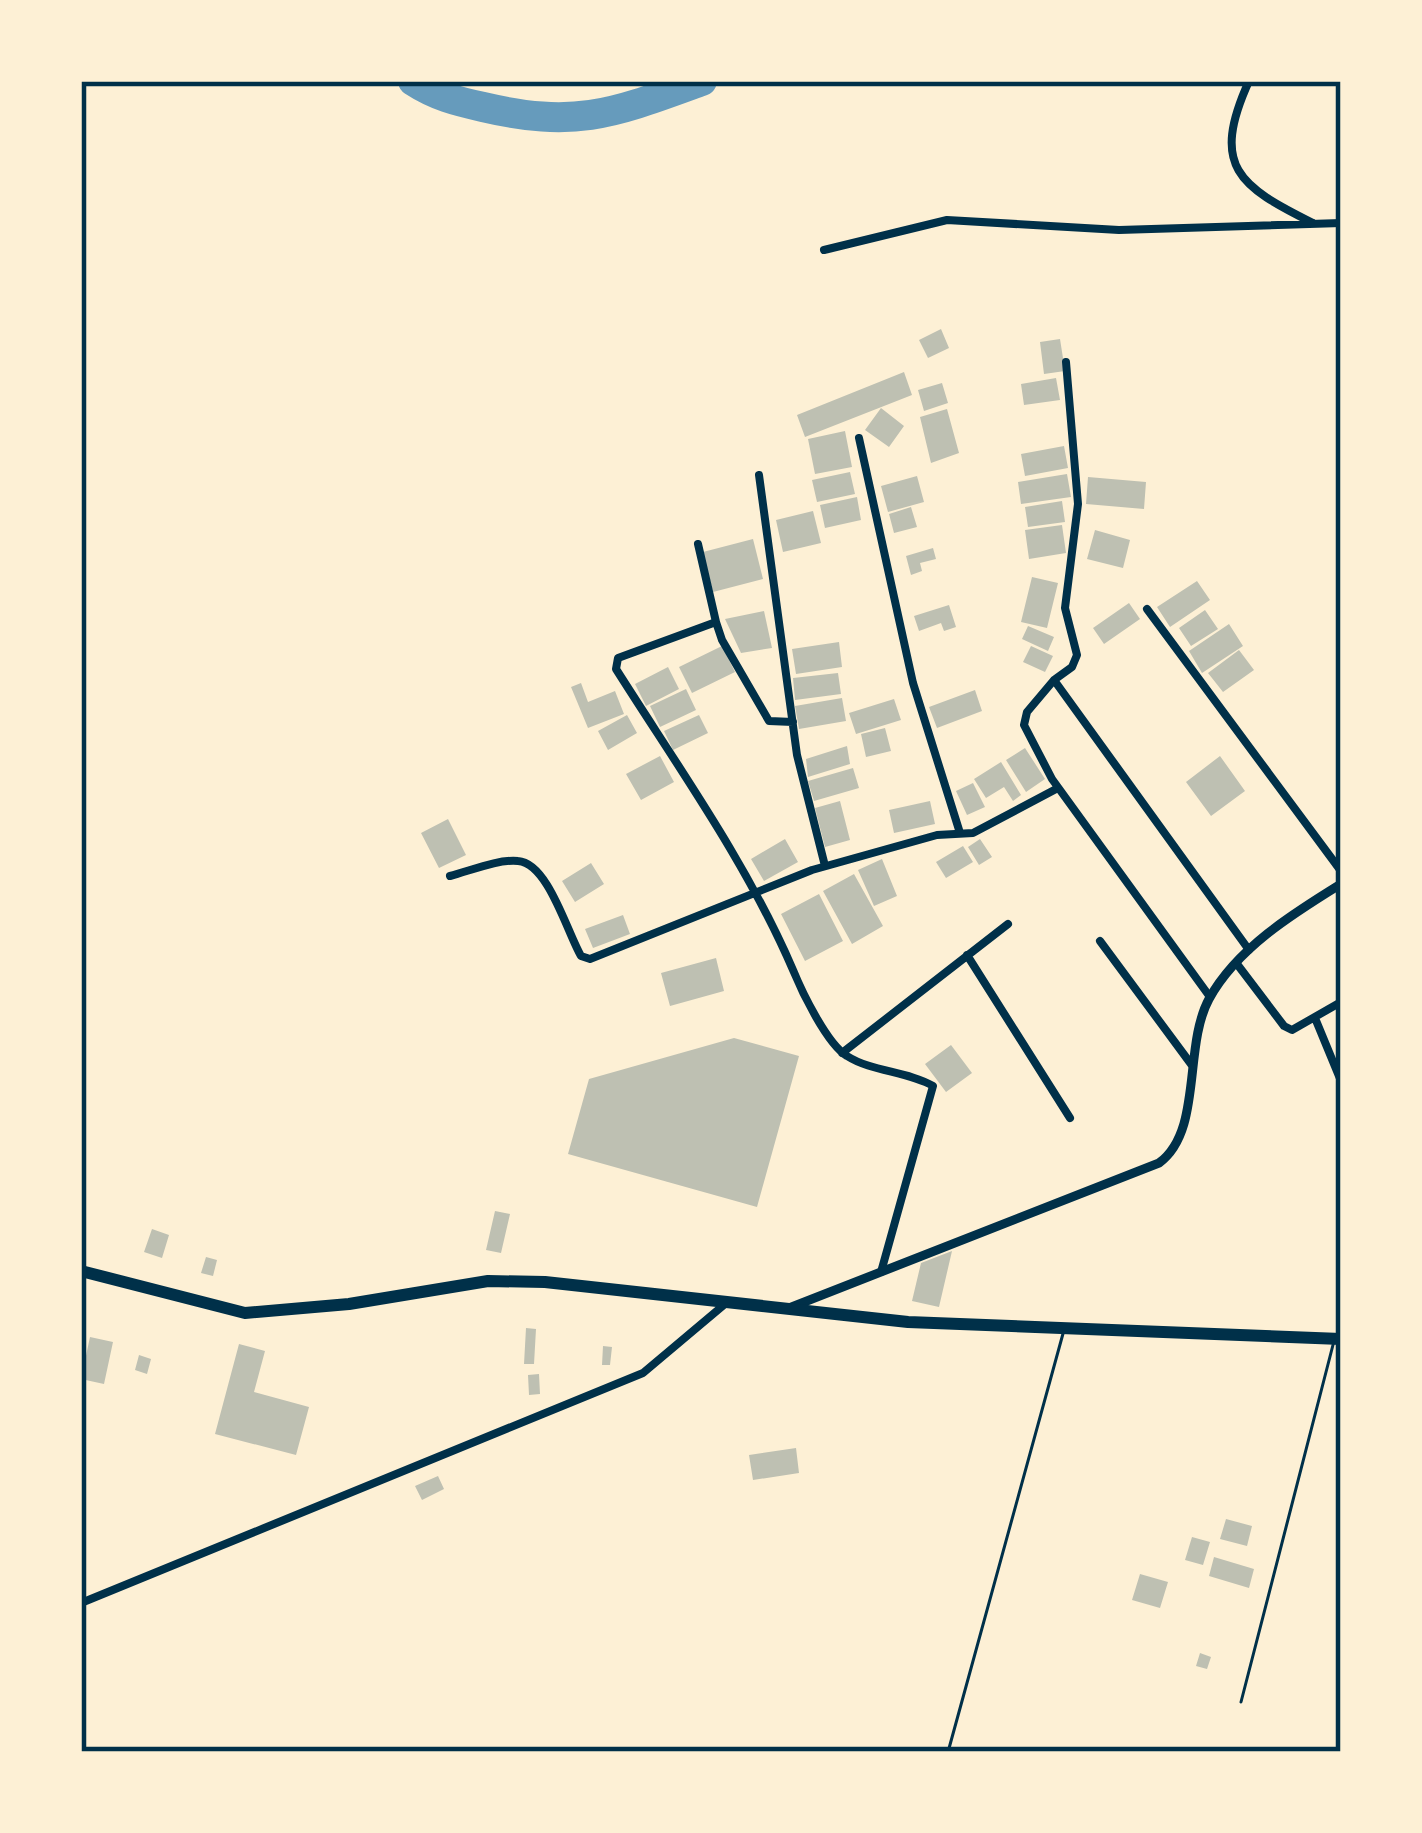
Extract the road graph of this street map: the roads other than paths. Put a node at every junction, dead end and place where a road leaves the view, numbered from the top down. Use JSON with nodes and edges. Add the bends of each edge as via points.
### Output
{"nodes":[{"id":1,"x":1249,"y":81,"type":"edge"},
{"id":2,"x":1341,"y":223,"type":"edge"},
{"id":3,"x":1314,"y":224,"type":"junction"},
{"id":4,"x":824,"y":250,"type":"dead end"},
{"id":5,"x":1066,"y":362,"type":"dead end"},
{"id":6,"x":860,"y":438,"type":"dead end"},
{"id":7,"x":759,"y":475,"type":"dead end"},
{"id":8,"x":698,"y":544,"type":"dead end"},
{"id":9,"x":1147,"y":608,"type":"dead end"},
{"id":10,"x":716,"y":622,"type":"junction"},
{"id":11,"x":1054,"y":680,"type":"junction"},
{"id":12,"x":793,"y":722,"type":"junction"},
{"id":13,"x":1058,"y":788,"type":"junction"},
{"id":14,"x":960,"y":833,"type":"junction"},
{"id":15,"x":825,"y":866,"type":"junction"},
{"id":16,"x":1341,"y":871,"type":"edge"},
{"id":17,"x":450,"y":875,"type":"dead end"},
{"id":18,"x":1341,"y":884,"type":"edge"},
{"id":19,"x":757,"y":894,"type":"junction"},
{"id":20,"x":1008,"y":923,"type":"dead end"},
{"id":21,"x":1100,"y":941,"type":"dead end"},
{"id":22,"x":1250,"y":950,"type":"junction"},
{"id":23,"x":967,"y":956,"type":"junction"},
{"id":24,"x":1237,"y":964,"type":"junction"},
{"id":25,"x":1210,"y":997,"type":"junction"},
{"id":26,"x":1341,"y":1002,"type":"edge"},
{"id":27,"x":1315,"y":1018,"type":"junction"},
{"id":28,"x":842,"y":1053,"type":"junction"},
{"id":29,"x":1190,"y":1064,"type":"junction"},
{"id":30,"x":1341,"y":1081,"type":"edge"},
{"id":31,"x":1070,"y":1118,"type":"dead end"},
{"id":32,"x":81,"y":1271,"type":"edge"},
{"id":33,"x":881,"y":1272,"type":"junction"},
{"id":34,"x":725,"y":1304,"type":"junction"},
{"id":35,"x":784,"y":1310,"type":"junction"},
{"id":36,"x":1065,"y":1328,"type":"junction"},
{"id":37,"x":1338,"y":1339,"type":"edge"},
{"id":38,"x":81,"y":1604,"type":"edge"},
{"id":39,"x":1240,"y":1702,"type":"dead end"},
{"id":40,"x":949,"y":1752,"type":"edge"}],
"edges":[{"from":1,"to":3,"type":"street","via":[[1232,138],[1238,173]]},
{"from":2,"to":3,"type":"street"},
{"from":3,"to":4,"type":"street","via":[[1119,230],[947,220]]},
{"from":5,"to":11,"type":"street","via":[[1078,504],[1065,608],[1078,651]]},
{"from":6,"to":14,"type":"street","via":[[913,683]]},
{"from":7,"to":12,"type":"street"},
{"from":8,"to":10,"type":"street"},
{"from":9,"to":16,"type":"street"},
{"from":10,"to":12,"type":"street","via":[[769,721]]},
{"from":10,"to":19,"type":"street","via":[[615,665]]},
{"from":11,"to":13,"type":"street","via":[[1024,725]]},
{"from":11,"to":22,"type":"street"},
{"from":12,"to":15,"type":"street"},
{"from":13,"to":14,"type":"street"},
{"from":13,"to":25,"type":"street"},
{"from":14,"to":15,"type":"street"},
{"from":15,"to":19,"type":"street"},
{"from":17,"to":19,"type":"street","via":[[516,860],[530,865],[590,959]]},
{"from":18,"to":22,"type":"street"},
{"from":19,"to":28,"type":"street"},
{"from":20,"to":23,"type":"street"},
{"from":21,"to":29,"type":"street"},
{"from":22,"to":24,"type":"street"},
{"from":23,"to":28,"type":"street"},
{"from":23,"to":31,"type":"street"},
{"from":24,"to":25,"type":"street"},
{"from":24,"to":27,"type":"street","via":[[1284,1026]]},
{"from":25,"to":29,"type":"street"},
{"from":26,"to":27,"type":"street"},
{"from":27,"to":30,"type":"street"},
{"from":28,"to":33,"type":"street","via":[[933,1086]]},
{"from":29,"to":33,"type":"street","via":[[1186,1117],[1159,1163]]},
{"from":32,"to":34,"type":"main road","via":[[245,1312],[488,1281]]},
{"from":33,"to":35,"type":"street"},
{"from":34,"to":35,"type":"main road"},
{"from":34,"to":38,"type":"street","via":[[643,1373]]},
{"from":35,"to":36,"type":"main road"},
{"from":36,"to":37,"type":"main road"},
{"from":36,"to":40,"type":"lane"},
{"from":37,"to":39,"type":"lane"}]}
